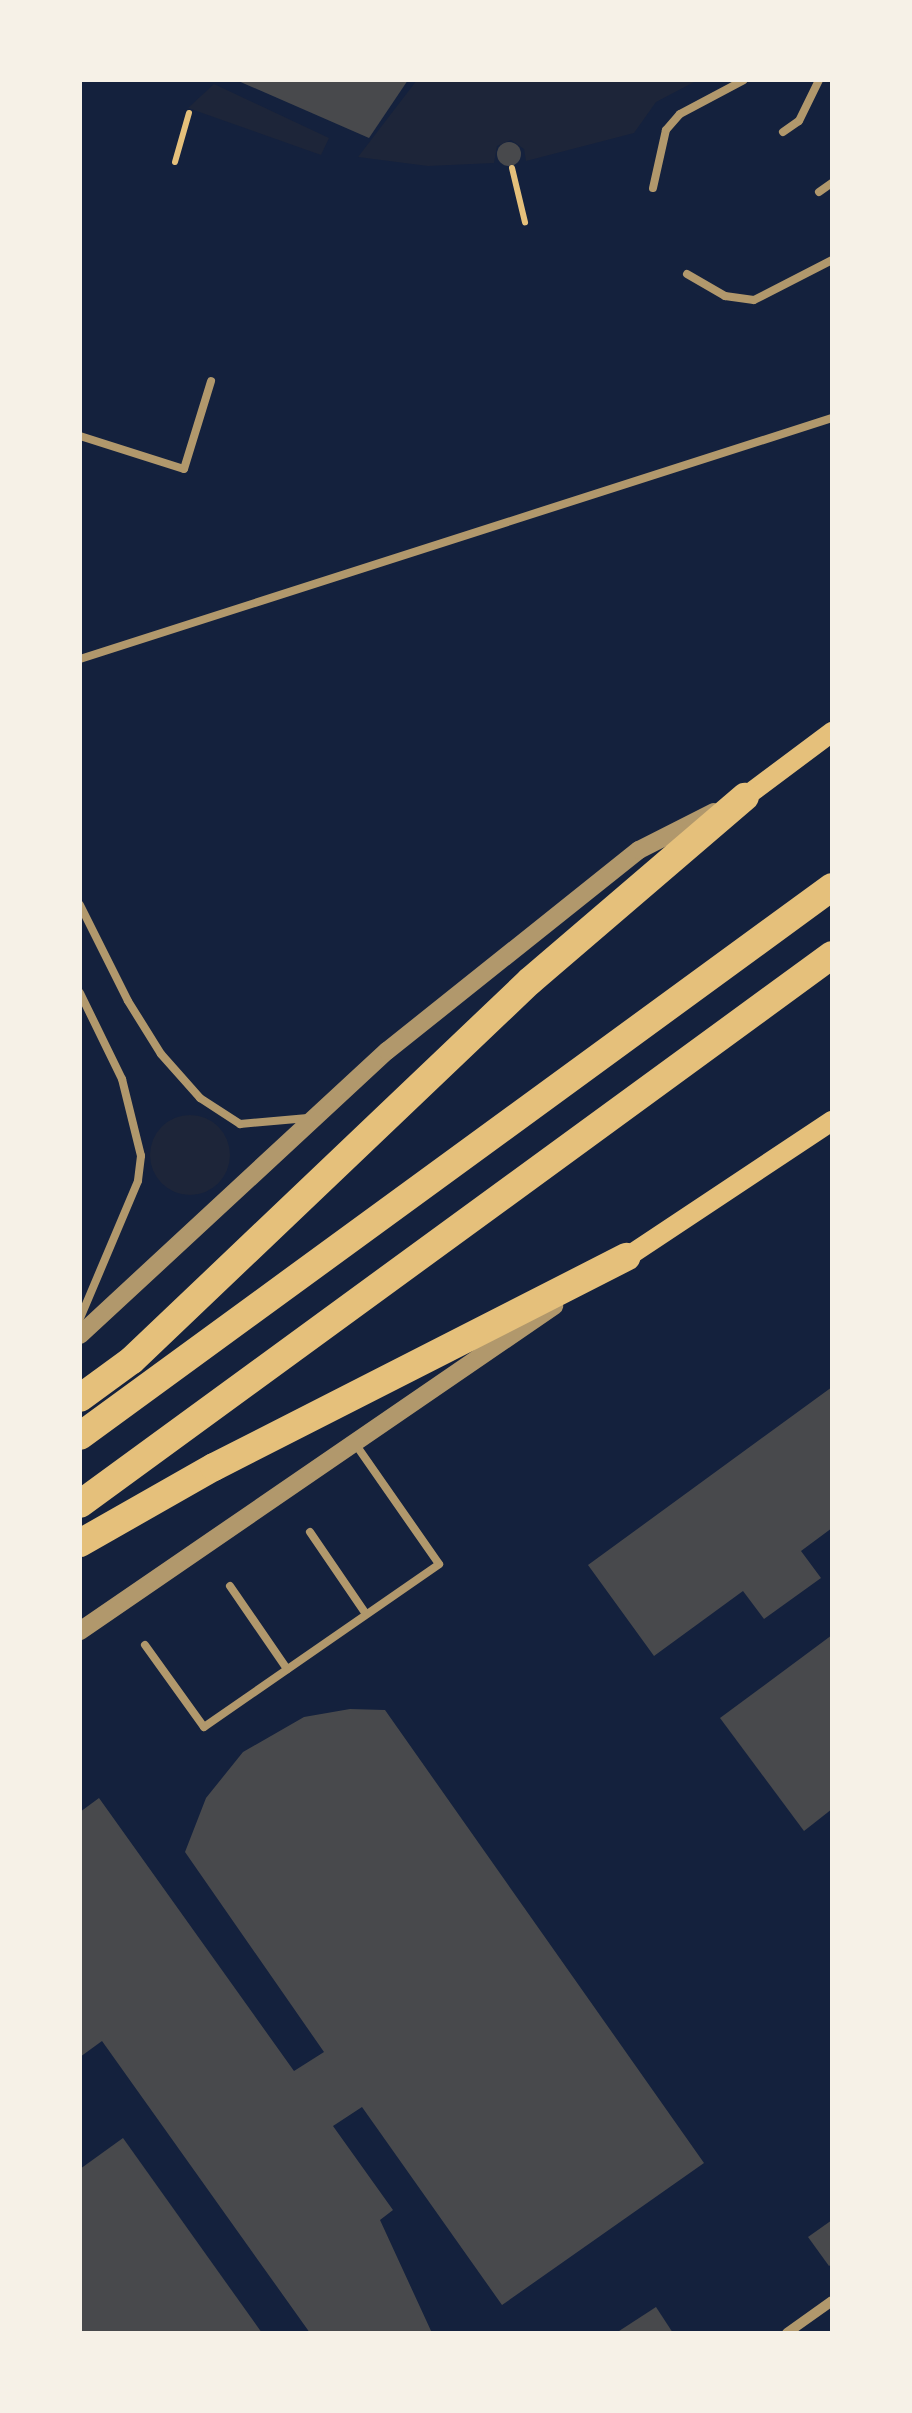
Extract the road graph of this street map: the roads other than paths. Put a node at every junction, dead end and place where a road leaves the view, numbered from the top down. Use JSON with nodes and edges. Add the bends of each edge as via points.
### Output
{"nodes":[{"id":1,"x":744,"y":80,"type":"edge"},
{"id":2,"x":819,"y":80,"type":"edge"},
{"id":3,"x":783,"y":132,"type":"dead end"},
{"id":4,"x":832,"y":183,"type":"edge"},
{"id":5,"x":653,"y":188,"type":"dead end"},
{"id":6,"x":819,"y":192,"type":"dead end"},
{"id":7,"x":832,"y":260,"type":"edge"},
{"id":8,"x":687,"y":274,"type":"dead end"},
{"id":9,"x":211,"y":382,"type":"dead end"},
{"id":10,"x":832,"y":418,"type":"edge"},
{"id":11,"x":80,"y":436,"type":"edge"},
{"id":12,"x":80,"y":659,"type":"edge"},
{"id":13,"x":832,"y":732,"type":"edge"},
{"id":14,"x":745,"y":797,"type":"junction"},
{"id":15,"x":832,"y":887,"type":"edge"},
{"id":16,"x":80,"y":905,"type":"edge"},
{"id":17,"x":832,"y":955,"type":"edge"},
{"id":18,"x":80,"y":994,"type":"edge"},
{"id":19,"x":326,"y":1110,"type":"junction"},
{"id":20,"x":832,"y":1120,"type":"edge"},
{"id":21,"x":627,"y":1257,"type":"junction"},
{"id":22,"x":80,"y":1318,"type":"edge"},
{"id":23,"x":80,"y":1335,"type":"edge"},
{"id":24,"x":80,"y":1398,"type":"edge"},
{"id":25,"x":80,"y":1436,"type":"edge"},
{"id":26,"x":353,"y":1441,"type":"junction"},
{"id":27,"x":80,"y":1504,"type":"edge"},
{"id":28,"x":310,"y":1532,"type":"dead end"},
{"id":29,"x":80,"y":1543,"type":"edge"},
{"id":30,"x":230,"y":1586,"type":"dead end"},
{"id":31,"x":366,"y":1614,"type":"junction"},
{"id":32,"x":80,"y":1631,"type":"edge"},
{"id":33,"x":144,"y":1646,"type":"dead end"},
{"id":34,"x":287,"y":1669,"type":"junction"},
{"id":35,"x":832,"y":2301,"type":"edge"},
{"id":36,"x":787,"y":2333,"type":"edge"}],
"edges":[{"from":1,"to":5,"type":"lane","via":[[680,114],[666,130]]},
{"from":2,"to":3,"type":"lane","via":[[799,121]]},
{"from":4,"to":6,"type":"lane"},
{"from":7,"to":8,"type":"lane","via":[[754,300],[725,296]]},
{"from":9,"to":11,"type":"lane","via":[[184,469]]},
{"from":10,"to":12,"type":"lane"},
{"from":13,"to":14,"type":"main road"},
{"from":14,"to":19,"type":"street","via":[[639,850],[387,1051]]},
{"from":14,"to":24,"type":"highway","via":[[530,980],[132,1360]]},
{"from":15,"to":25,"type":"highway"},
{"from":16,"to":19,"type":"lane","via":[[128,1001],[161,1054],[200,1098],[240,1124],[286,1122]]},
{"from":17,"to":27,"type":"highway"},
{"from":18,"to":22,"type":"lane","via":[[122,1079],[140,1156],[138,1181]]},
{"from":19,"to":23,"type":"street"},
{"from":20,"to":21,"type":"main road"},
{"from":21,"to":26,"type":"street"},
{"from":21,"to":29,"type":"highway","via":[[246,1450]]},
{"from":26,"to":31,"type":"lane","via":[[439,1564]]},
{"from":26,"to":32,"type":"street"},
{"from":28,"to":31,"type":"lane"},
{"from":30,"to":34,"type":"lane"},
{"from":31,"to":34,"type":"lane"},
{"from":33,"to":34,"type":"lane","via":[[204,1727]]},
{"from":35,"to":36,"type":"street"}]}
